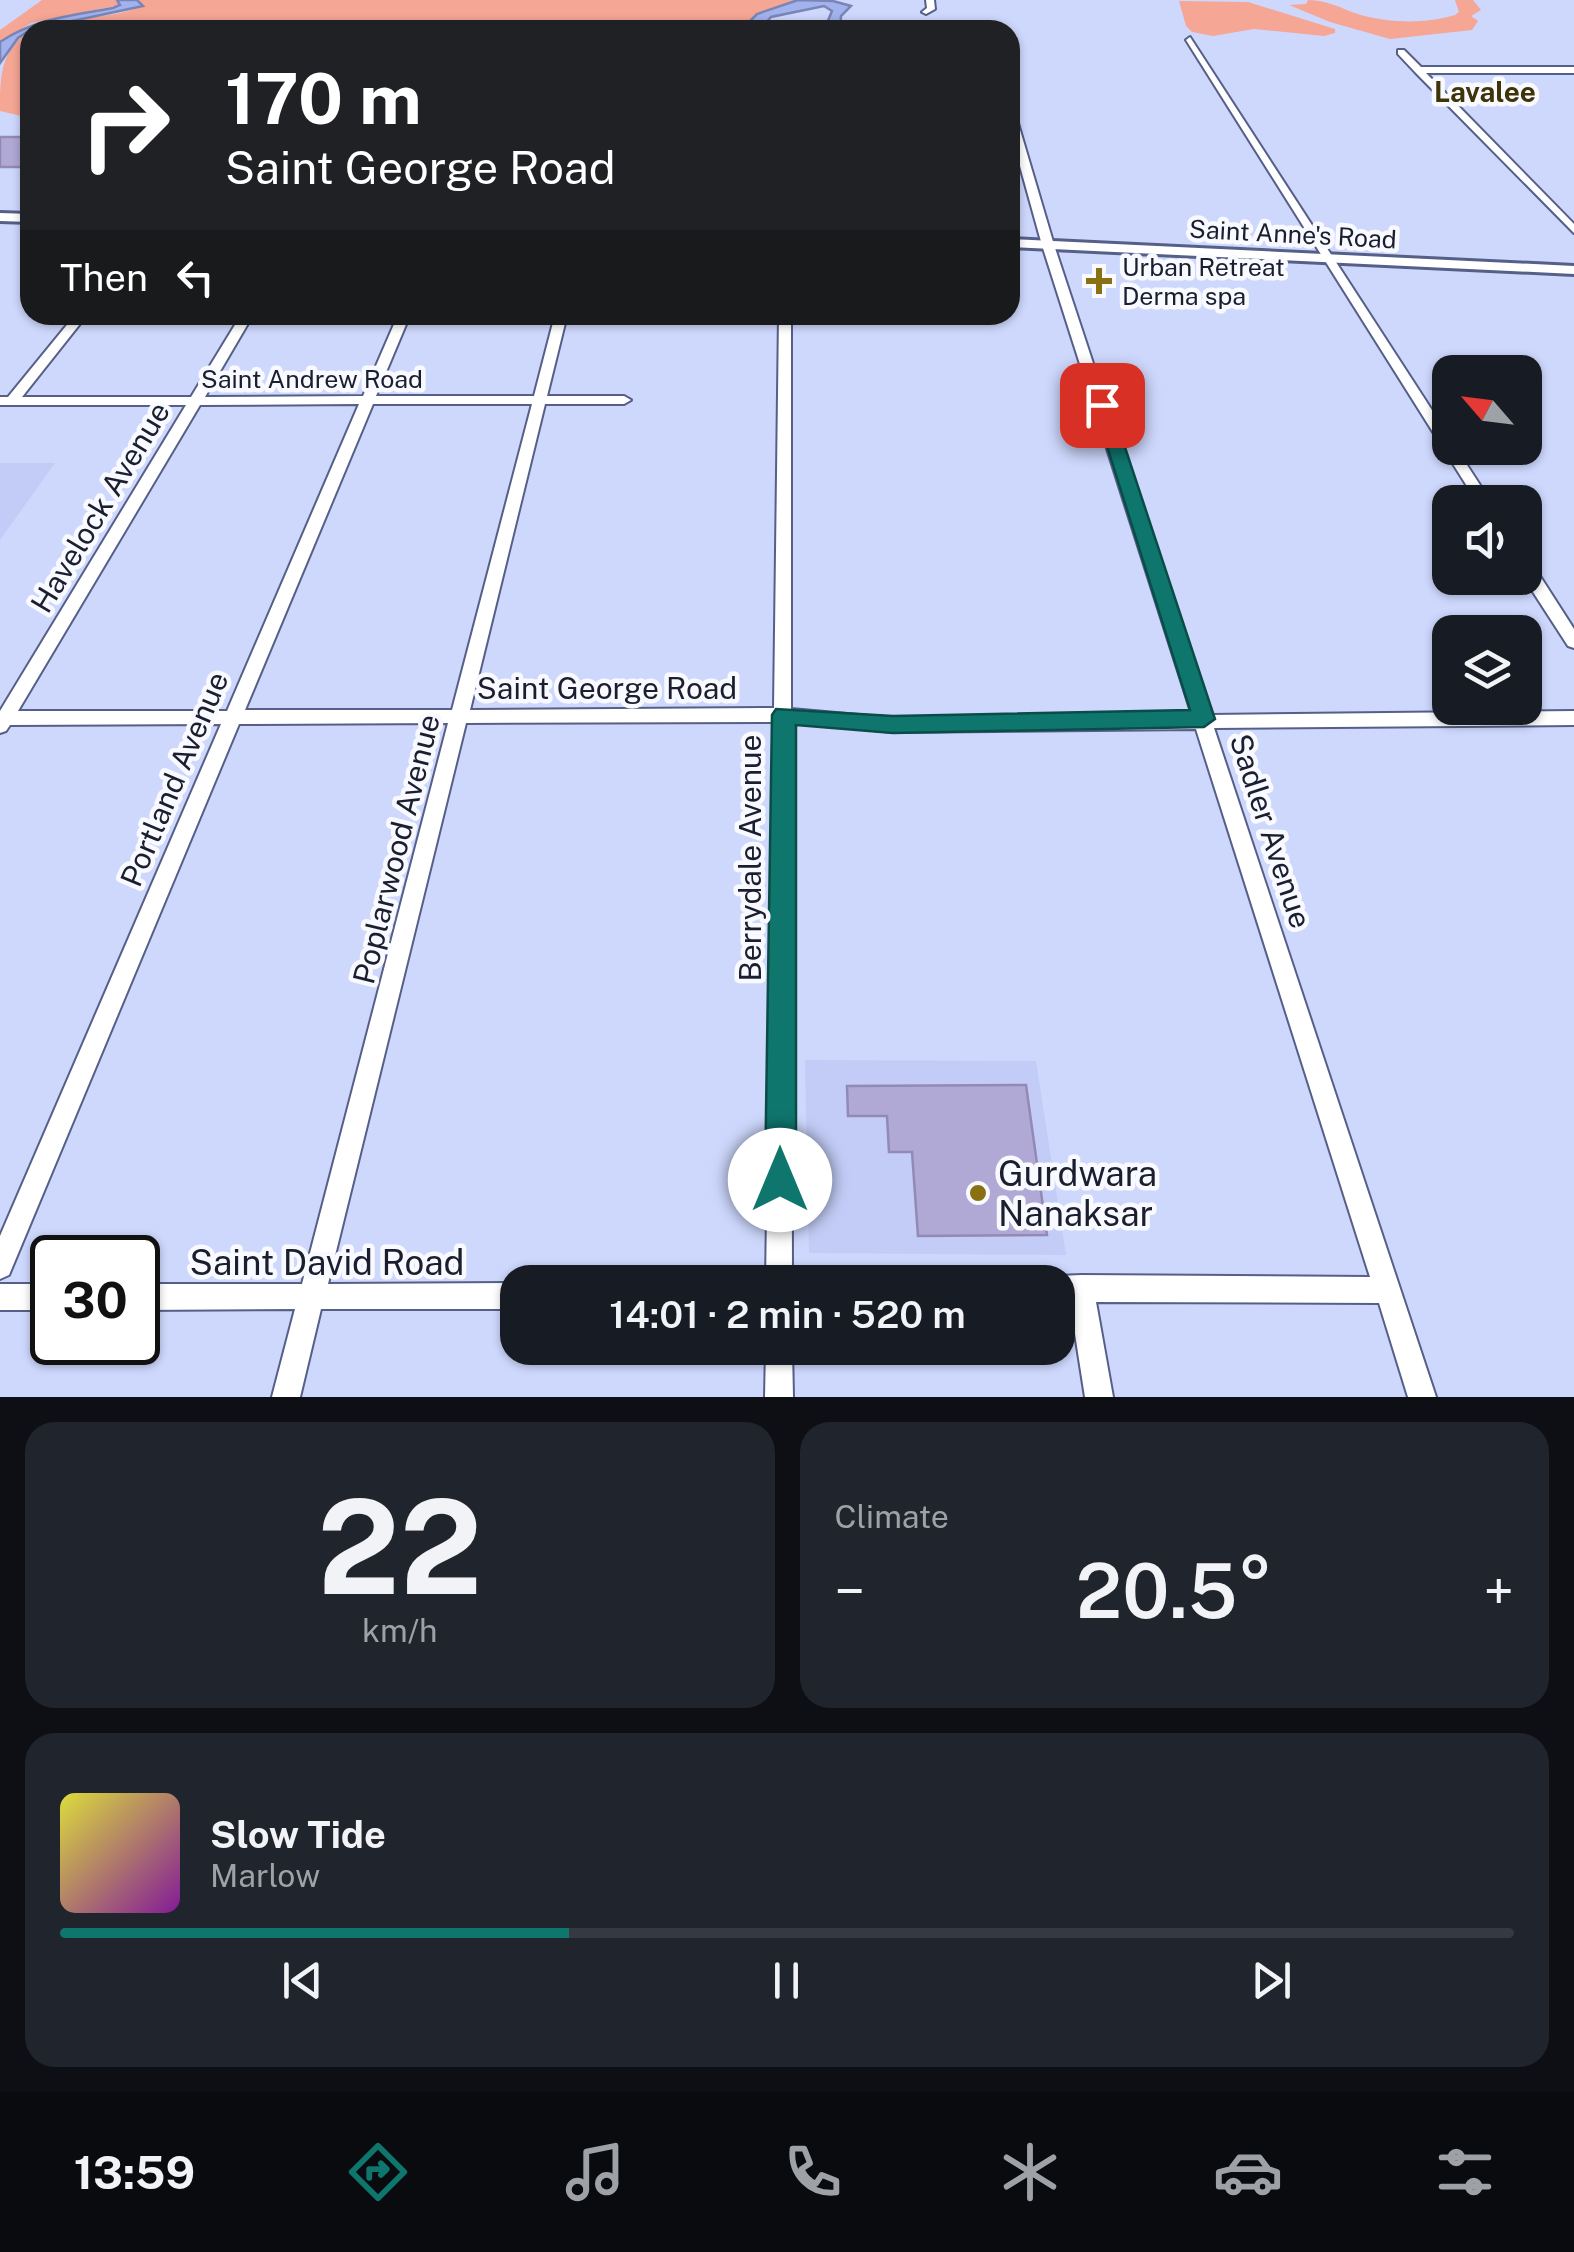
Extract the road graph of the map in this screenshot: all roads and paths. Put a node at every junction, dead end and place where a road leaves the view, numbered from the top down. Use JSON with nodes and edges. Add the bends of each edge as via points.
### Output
{"nodes":[{"id":1,"x":930,"y":0,"type":"edge"},
{"id":2,"x":926,"y":12,"type":"dead end"},
{"id":3,"x":1190,"y":40,"type":"dead end"},
{"id":4,"x":1401,"y":52,"type":"dead end"},
{"id":5,"x":1418,"y":70,"type":"junction"},
{"id":6,"x":1574,"y":70,"type":"edge"},
{"id":7,"x":1020,"y":147,"type":"edge"},
{"id":8,"x":1574,"y":230,"type":"edge"},
{"id":9,"x":1020,"y":245,"type":"edge"},
{"id":10,"x":1051,"y":251,"type":"junction"},
{"id":11,"x":1020,"y":255,"type":"edge"},
{"id":12,"x":1330,"y":264,"type":"junction"},
{"id":13,"x":1574,"y":270,"type":"edge"},
{"id":14,"x":1574,"y":282,"type":"edge"},
{"id":15,"x":71,"y":325,"type":"edge"},
{"id":16,"x":241,"y":325,"type":"edge"},
{"id":17,"x":400,"y":325,"type":"edge"},
{"id":18,"x":559,"y":325,"type":"edge"},
{"id":19,"x":785,"y":325,"type":"edge"},
{"id":20,"x":541,"y":400,"type":"junction"},
{"id":21,"x":624,"y":400,"type":"dead end"},
{"id":22,"x":6,"y":401,"type":"edge"},
{"id":23,"x":195,"y":401,"type":"junction"},
{"id":24,"x":367,"y":401,"type":"junction"},
{"id":25,"x":1473,"y":485,"type":"edge"},
{"id":26,"x":1542,"y":592,"type":"edge"},
{"id":27,"x":1574,"y":642,"type":"edge"},
{"id":28,"x":784,"y":715,"type":"junction"},
{"id":29,"x":233,"y":716,"type":"junction"},
{"id":30,"x":461,"y":716,"type":"junction"},
{"id":31,"x":1574,"y":718,"type":"edge"},
{"id":32,"x":1204,"y":719,"type":"junction"},
{"id":33,"x":2,"y":721,"type":"edge"},
{"id":34,"x":779,"y":1265,"type":"edge"},
{"id":35,"x":0,"y":1266,"type":"edge"},
{"id":36,"x":1075,"y":1289,"type":"edge"},
{"id":37,"x":1388,"y":1290,"type":"junction"},
{"id":38,"x":312,"y":1296,"type":"junction"},
{"id":39,"x":500,"y":1296,"type":"edge"},
{"id":40,"x":0,"y":1297,"type":"edge"},
{"id":41,"x":30,"y":1297,"type":"edge"},
{"id":42,"x":160,"y":1297,"type":"edge"},
{"id":43,"x":1075,"y":1311,"type":"edge"},
{"id":44,"x":779,"y":1365,"type":"edge"},
{"id":45,"x":286,"y":1397,"type":"edge"},
{"id":46,"x":778,"y":1397,"type":"edge"},
{"id":47,"x":1099,"y":1397,"type":"edge"},
{"id":48,"x":1422,"y":1397,"type":"edge"}],
"edges":[{"from":1,"to":2,"type":"street"},
{"from":3,"to":12,"type":"street"},
{"from":4,"to":5,"type":"street"},
{"from":5,"to":6,"type":"street"},
{"from":5,"to":8,"type":"street"},
{"from":7,"to":10,"type":"street","name":"Sadler Avenue"},
{"from":9,"to":10,"type":"main road","name":"Saint Anne's Road"},
{"from":10,"to":11,"type":"main road","name":"Saint Anne's Road"},
{"from":10,"to":12,"type":"main road","name":"Saint Anne's Road"},
{"from":10,"to":32,"type":"street","name":"Sadler Avenue"},
{"from":12,"to":13,"type":"main road","name":"Saint Anne's Road"},
{"from":12,"to":14,"type":"main road","name":"Saint Anne's Road"},
{"from":12,"to":25,"type":"street"},
{"from":15,"to":22,"type":"street"},
{"from":16,"to":23,"type":"street","name":"Havelock Avenue"},
{"from":17,"to":24,"type":"street","name":"Portland Avenue"},
{"from":18,"to":20,"type":"street","name":"Poplarwood Avenue"},
{"from":19,"to":28,"type":"street","name":"Berrydale Avenue"},
{"from":20,"to":21,"type":"street","name":"Saint Andrew Road"},
{"from":20,"to":24,"type":"street","name":"Saint Andrew Road"},
{"from":20,"to":30,"type":"street","name":"Poplarwood Avenue"},
{"from":22,"to":23,"type":"street","name":"Saint Andrew Road"},
{"from":23,"to":24,"type":"street","name":"Saint Andrew Road"},
{"from":23,"to":33,"type":"street","name":"Havelock Avenue"},
{"from":24,"to":29,"type":"street","name":"Portland Avenue"},
{"from":26,"to":27,"type":"street"},
{"from":28,"to":30,"type":"street","name":"Saint George Road"},
{"from":28,"to":32,"type":"street","name":"Saint George Road","via":[[893,725]]},
{"from":28,"to":34,"type":"street","name":"Berrydale Avenue"},
{"from":29,"to":30,"type":"street","name":"Saint George Road"},
{"from":29,"to":33,"type":"street","name":"Saint George Road"},
{"from":29,"to":35,"type":"street","name":"Portland Avenue"},
{"from":30,"to":38,"type":"street","name":"Poplarwood Avenue"},
{"from":31,"to":32,"type":"street","name":"Saint George Road"},
{"from":32,"to":37,"type":"street","name":"Sadler Avenue"},
{"from":36,"to":37,"type":"street"},
{"from":37,"to":48,"type":"street","name":"Sadler Avenue"},
{"from":38,"to":39,"type":"street","name":"Saint David Road"},
{"from":38,"to":42,"type":"street","name":"Saint David Road"},
{"from":38,"to":45,"type":"street","name":"Poplarwood Avenue"},
{"from":40,"to":41,"type":"street"},
{"from":43,"to":47,"type":"street"},
{"from":44,"to":46,"type":"street"}]}
